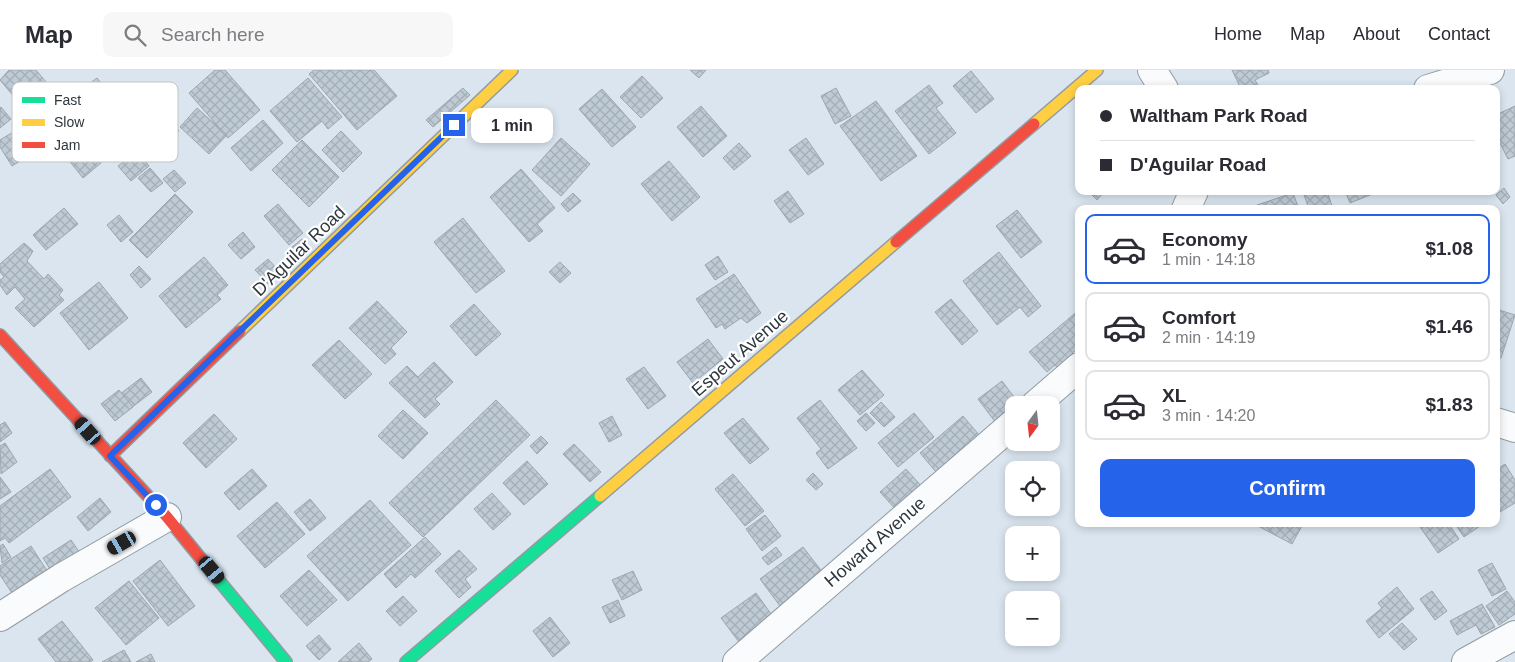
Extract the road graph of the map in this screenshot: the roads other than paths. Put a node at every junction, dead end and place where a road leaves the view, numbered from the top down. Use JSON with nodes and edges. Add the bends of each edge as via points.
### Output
{"nodes":[{"id":1,"x":512,"y":70,"type":"edge"},
{"id":2,"x":1097,"y":70,"type":"edge"},
{"id":3,"x":1152,"y":70,"type":"edge"},
{"id":4,"x":1490,"y":70,"type":"edge"},
{"id":5,"x":1079,"y":85,"type":"edge"},
{"id":6,"x":1161,"y":85,"type":"edge"},
{"id":7,"x":1441,"y":85,"type":"edge"},
{"id":8,"x":1075,"y":89,"type":"edge"},
{"id":9,"x":1,"y":338,"type":"edge"},
{"id":10,"x":1075,"y":370,"type":"edge"},
{"id":11,"x":1045,"y":396,"type":"edge"},
{"id":12,"x":1500,"y":423,"type":"edge"},
{"id":13,"x":1515,"y":428,"type":"edge"},
{"id":14,"x":1005,"y":431,"type":"edge"},
{"id":15,"x":110,"y":456,"type":"junction"},
{"id":16,"x":167,"y":517,"type":"junction"},
{"id":17,"x":0,"y":617,"type":"edge"},
{"id":18,"x":1515,"y":635,"type":"edge"},
{"id":19,"x":286,"y":662,"type":"edge"},
{"id":20,"x":406,"y":662,"type":"edge"},
{"id":21,"x":737,"y":662,"type":"edge"},
{"id":22,"x":1466,"y":662,"type":"edge"}],
"edges":[{"from":1,"to":15,"type":"street","name":"D'Aguilar Road"},
{"from":2,"to":5,"type":"street","name":"Espeut Avenue"},
{"from":3,"to":6,"type":"street"},
{"from":4,"to":7,"type":"street"},
{"from":8,"to":20,"type":"street","name":"Espeut Avenue"},
{"from":9,"to":15,"type":"street"},
{"from":10,"to":11,"type":"street"},
{"from":12,"to":13,"type":"street"},
{"from":14,"to":21,"type":"street","name":"Howard Avenue"},
{"from":15,"to":16,"type":"street"},
{"from":16,"to":17,"type":"street"},
{"from":16,"to":19,"type":"street"},
{"from":18,"to":22,"type":"street"}]}
